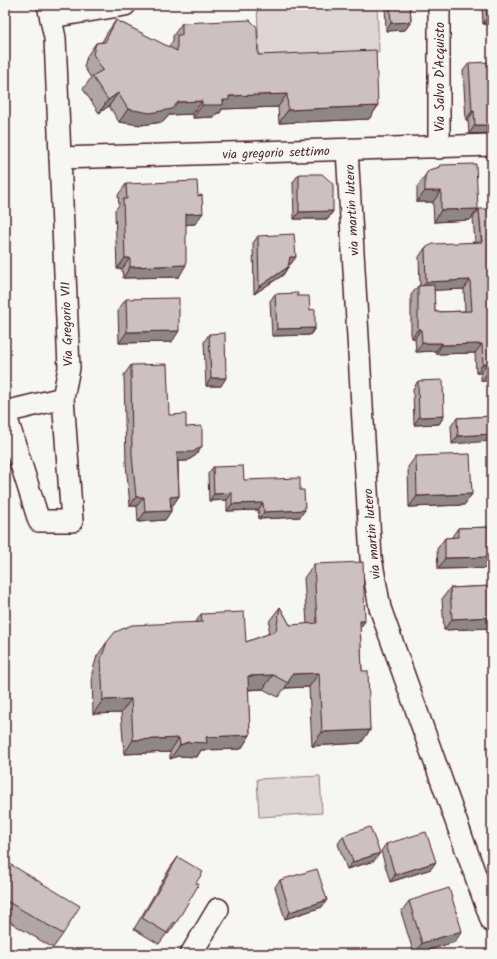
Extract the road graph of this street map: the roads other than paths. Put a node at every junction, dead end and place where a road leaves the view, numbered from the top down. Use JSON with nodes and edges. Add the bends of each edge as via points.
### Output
{"nodes":[{"id":1,"x":125,"y":5,"type":"edge"},
{"id":2,"x":439,"y":5,"type":"edge"},
{"id":3,"x":50,"y":11,"type":"edge"},
{"id":4,"x":492,"y":145,"type":"edge"},
{"id":5,"x":439,"y":148,"type":"junction"},
{"id":6,"x":347,"y":150,"type":"junction"},
{"id":7,"x":60,"y":158,"type":"junction"},
{"id":8,"x":63,"y":398,"type":"junction"},
{"id":9,"x":5,"y":413,"type":"edge"},
{"id":10,"x":218,"y":909,"type":"dead end"},
{"id":11,"x":492,"y":922,"type":"edge"},
{"id":12,"x":191,"y":954,"type":"edge"}],
"edges":[{"from":1,"to":3,"type":"street"},
{"from":2,"to":5,"type":"street","name":"Via Salvo D'Acquisto"},
{"from":3,"to":7,"type":"street","name":"Via Gregorio VII","via":[[55,38]]},
{"from":4,"to":5,"type":"street","name":"via gregorio settimo"},
{"from":5,"to":6,"type":"street","name":"via gregorio settimo"},
{"from":6,"to":7,"type":"street","name":"via gregorio settimo"},
{"from":6,"to":11,"type":"street","name":"via martin lutero","via":[[371,558],[380,608]]},
{"from":7,"to":8,"type":"street","name":"Via Gregorio VII","via":[[69,368]]},
{"from":8,"to":9,"type":"street"},
{"from":8,"to":9,"type":"street","name":"Via Gregorio VII","via":[[72,521],[39,521]]},
{"from":10,"to":12,"type":"street"}]}
